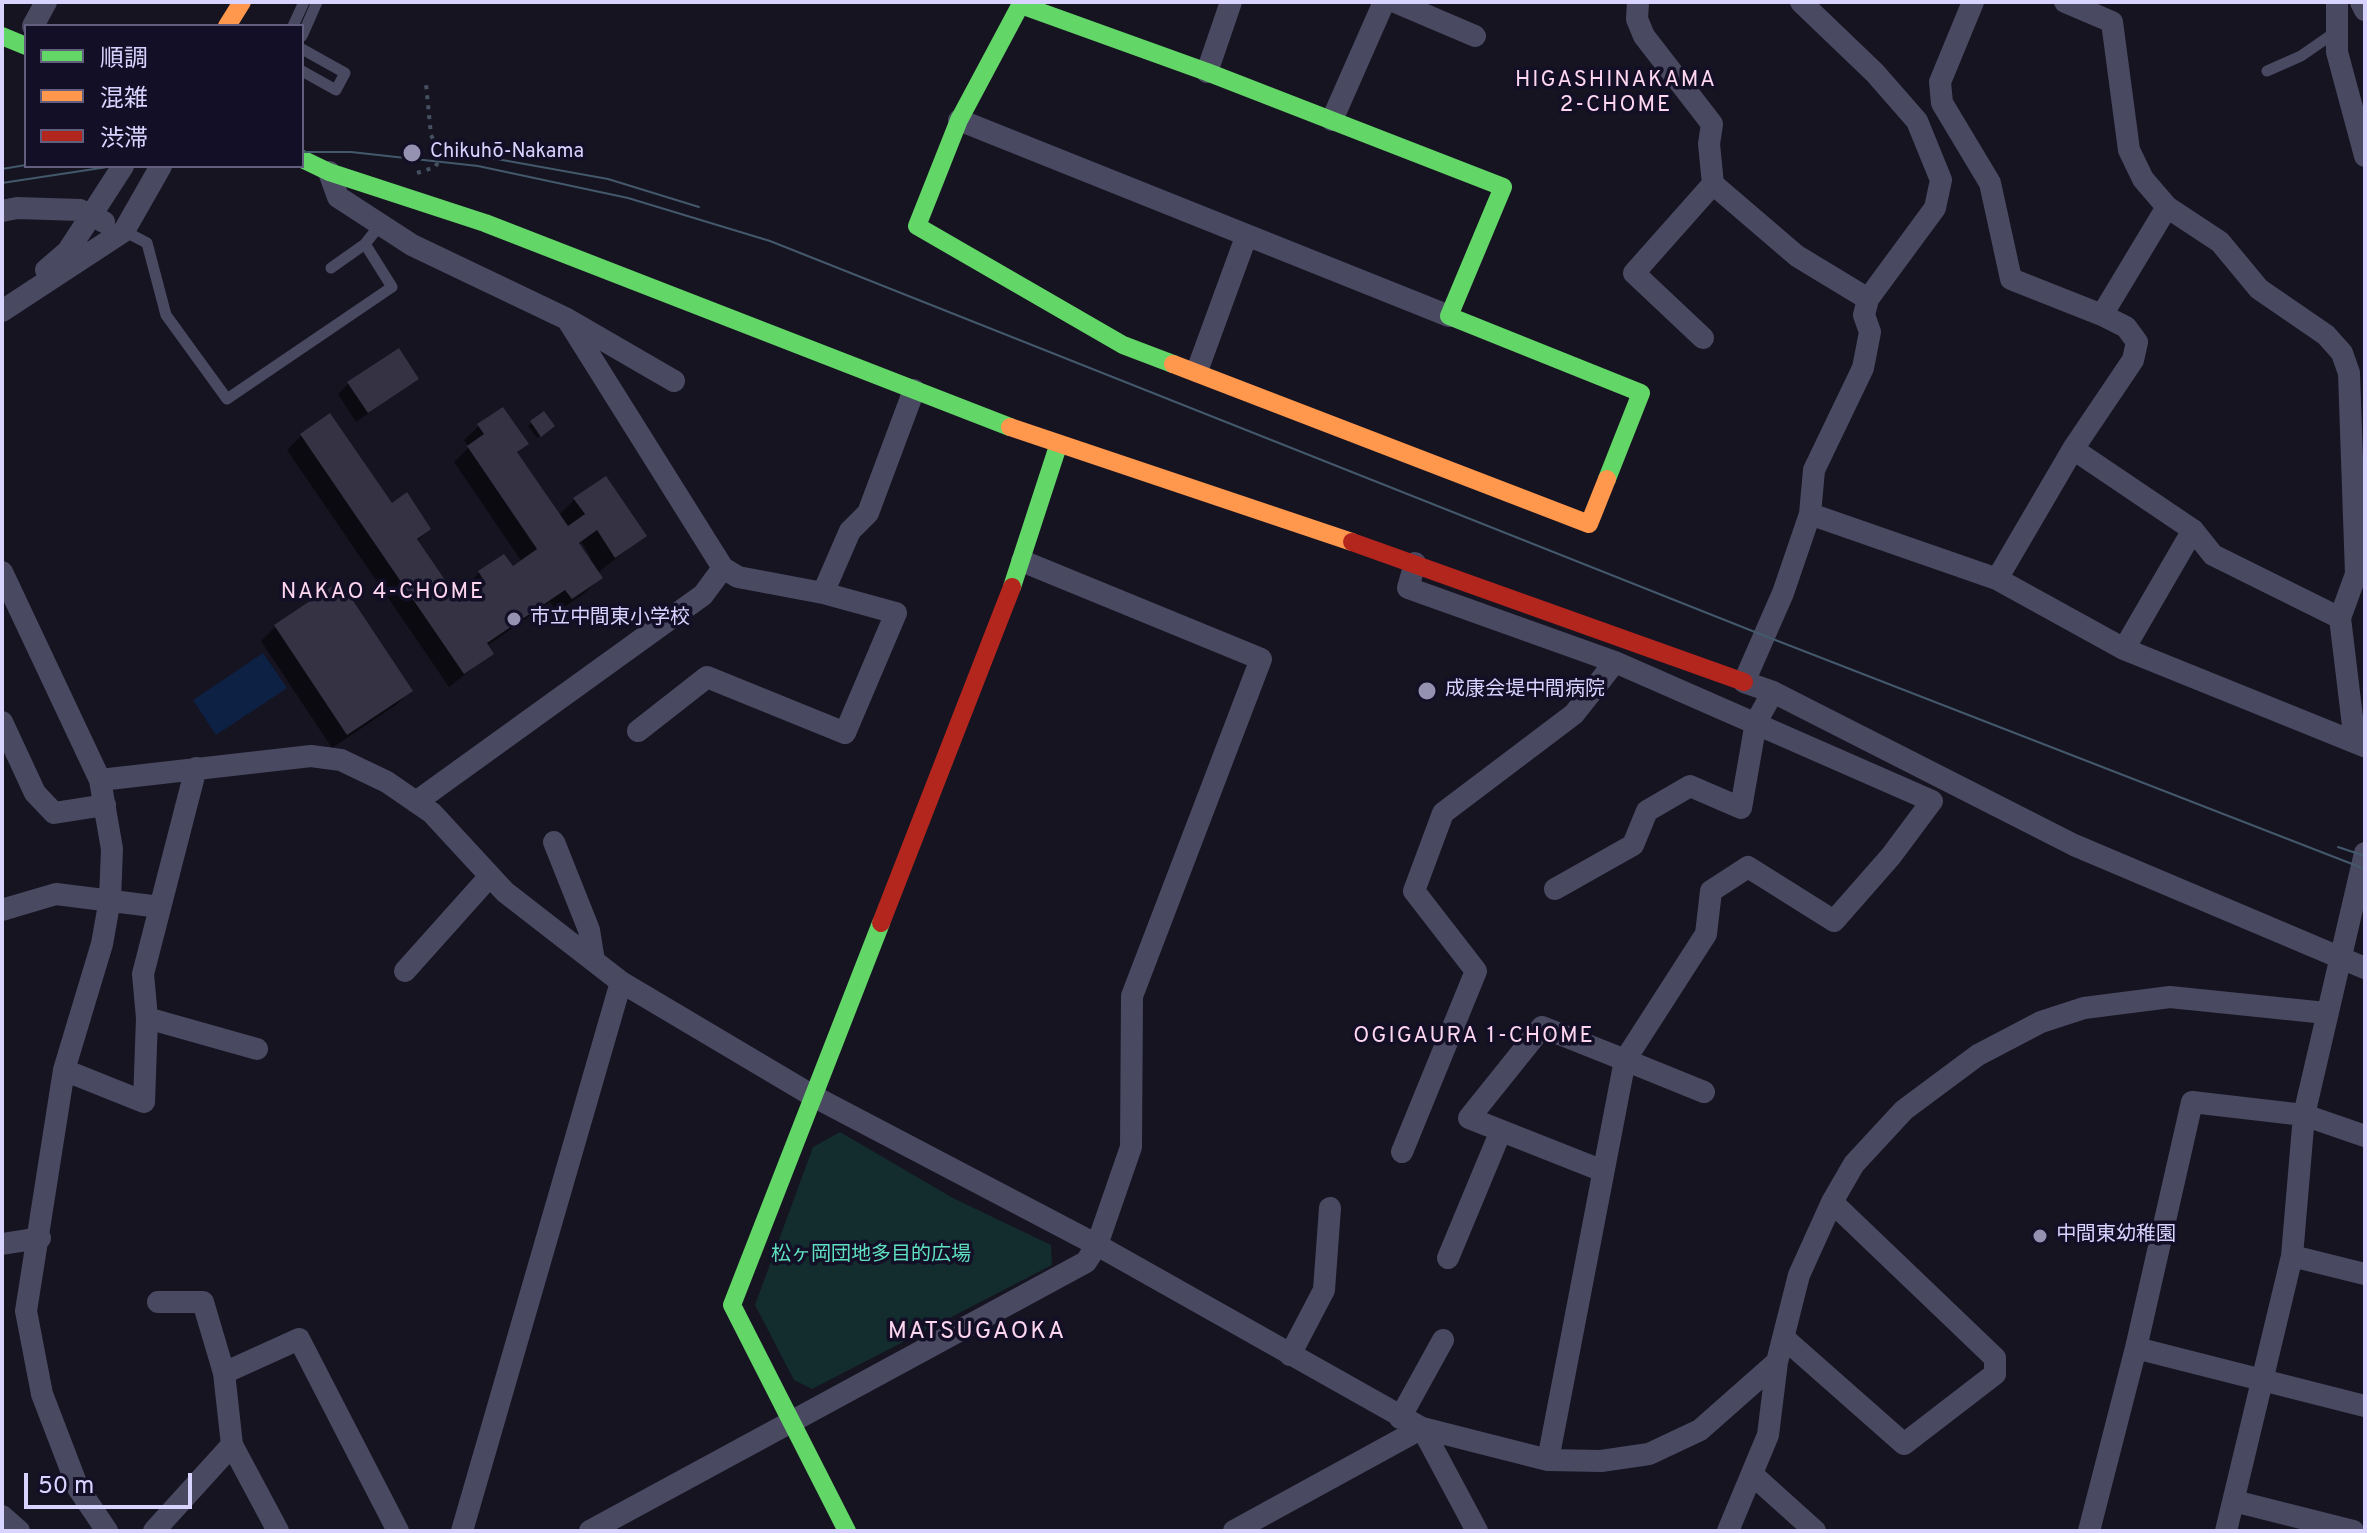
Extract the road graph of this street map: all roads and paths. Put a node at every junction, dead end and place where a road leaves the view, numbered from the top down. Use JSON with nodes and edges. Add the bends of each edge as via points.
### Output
{"nodes":[{"id":1,"x":46,"y":2,"type":"edge"},
{"id":2,"x":241,"y":2,"type":"edge"},
{"id":3,"x":304,"y":2,"type":"edge"},
{"id":4,"x":317,"y":2,"type":"edge"},
{"id":5,"x":1231,"y":2,"type":"edge"},
{"id":6,"x":1384,"y":2,"type":"edge"},
{"id":7,"x":1395,"y":2,"type":"edge"},
{"id":8,"x":1638,"y":2,"type":"edge"},
{"id":9,"x":1801,"y":2,"type":"edge"},
{"id":10,"x":1973,"y":2,"type":"edge"},
{"id":11,"x":2065,"y":2,"type":"edge"},
{"id":12,"x":2337,"y":2,"type":"edge"},
{"id":13,"x":2361,"y":2,"type":"edge"},
{"id":14,"x":1022,"y":4,"type":"edge"},
{"id":15,"x":2365,"y":10,"type":"edge"},
{"id":16,"x":31,"y":24,"type":"edge"},
{"id":17,"x":228,"y":24,"type":"edge"},
{"id":18,"x":294,"y":24,"type":"edge"},
{"id":19,"x":304,"y":31,"type":"edge"},
{"id":20,"x":2337,"y":31,"type":"junction"},
{"id":21,"x":1475,"y":36,"type":"dead end"},
{"id":22,"x":304,"y":50,"type":"edge"},
{"id":23,"x":2267,"y":71,"type":"dead end"},
{"id":24,"x":304,"y":72,"type":"edge"},
{"id":25,"x":1207,"y":72,"type":"junction"},
{"id":26,"x":426,"y":84,"type":"dead end"},
{"id":27,"x":1942,"y":103,"type":"junction"},
{"id":28,"x":959,"y":120,"type":"junction"},
{"id":29,"x":1332,"y":120,"type":"junction"},
{"id":30,"x":1917,"y":121,"type":"junction"},
{"id":31,"x":2365,"y":156,"type":"edge"},
{"id":32,"x":304,"y":160,"type":"edge"},
{"id":33,"x":122,"y":168,"type":"edge"},
{"id":34,"x":160,"y":168,"type":"edge"},
{"id":35,"x":329,"y":172,"type":"junction"},
{"id":36,"x":407,"y":176,"type":"dead end"},
{"id":37,"x":1713,"y":184,"type":"junction"},
{"id":38,"x":2167,"y":207,"type":"junction"},
{"id":39,"x":2,"y":211,"type":"edge"},
{"id":40,"x":93,"y":217,"type":"junction"},
{"id":41,"x":380,"y":225,"type":"junction"},
{"id":42,"x":124,"y":231,"type":"junction"},
{"id":43,"x":1246,"y":237,"type":"junction"},
{"id":44,"x":365,"y":244,"type":"junction"},
{"id":45,"x":331,"y":268,"type":"dead end"},
{"id":46,"x":1868,"y":299,"type":"junction"},
{"id":47,"x":8,"y":307,"type":"edge"},
{"id":48,"x":2102,"y":315,"type":"junction"},
{"id":49,"x":1449,"y":316,"type":"junction"},
{"id":50,"x":567,"y":319,"type":"junction"},
{"id":51,"x":1703,"y":338,"type":"dead end"},
{"id":52,"x":1197,"y":371,"type":"junction"},
{"id":53,"x":674,"y":381,"type":"dead end"},
{"id":54,"x":914,"y":390,"type":"junction"},
{"id":55,"x":1058,"y":446,"type":"junction"},
{"id":56,"x":2073,"y":449,"type":"junction"},
{"id":57,"x":1810,"y":514,"type":"junction"},
{"id":58,"x":2193,"y":530,"type":"junction"},
{"id":59,"x":1022,"y":561,"type":"junction"},
{"id":60,"x":1415,"y":563,"type":"junction"},
{"id":61,"x":723,"y":568,"type":"junction"},
{"id":62,"x":2,"y":572,"type":"edge"},
{"id":63,"x":1997,"y":579,"type":"junction"},
{"id":64,"x":823,"y":593,"type":"junction"},
{"id":65,"x":2340,"y":618,"type":"junction"},
{"id":66,"x":2124,"y":649,"type":"junction"},
{"id":67,"x":1615,"y":662,"type":"junction"},
{"id":68,"x":1744,"y":682,"type":"junction"},
{"id":69,"x":1773,"y":692,"type":"junction"},
{"id":70,"x":2,"y":722,"type":"edge"},
{"id":71,"x":1756,"y":722,"type":"junction"},
{"id":72,"x":638,"y":731,"type":"dead end"},
{"id":73,"x":2360,"y":744,"type":"edge"},
{"id":74,"x":196,"y":768,"type":"junction"},
{"id":75,"x":100,"y":780,"type":"junction"},
{"id":76,"x":416,"y":802,"type":"junction"},
{"id":77,"x":105,"y":805,"type":"junction"},
{"id":78,"x":554,"y":842,"type":"dead end"},
{"id":79,"x":2365,"y":853,"type":"edge"},
{"id":80,"x":490,"y":876,"type":"junction"},
{"id":81,"x":1555,"y":889,"type":"dead end"},
{"id":82,"x":110,"y":899,"type":"junction"},
{"id":83,"x":160,"y":907,"type":"junction"},
{"id":84,"x":2,"y":910,"type":"edge"},
{"id":85,"x":2342,"y":960,"type":"junction"},
{"id":86,"x":594,"y":961,"type":"junction"},
{"id":87,"x":2365,"y":968,"type":"edge"},
{"id":88,"x":405,"y":971,"type":"dead end"},
{"id":89,"x":621,"y":982,"type":"junction"},
{"id":90,"x":2326,"y":1013,"type":"junction"},
{"id":91,"x":147,"y":1018,"type":"junction"},
{"id":92,"x":257,"y":1049,"type":"dead end"},
{"id":93,"x":1625,"y":1060,"type":"junction"},
{"id":94,"x":64,"y":1070,"type":"junction"},
{"id":95,"x":1704,"y":1092,"type":"dead end"},
{"id":96,"x":813,"y":1096,"type":"junction"},
{"id":97,"x":2304,"y":1115,"type":"junction"},
{"id":98,"x":1500,"y":1133,"type":"junction"},
{"id":99,"x":2365,"y":1136,"type":"edge"},
{"id":100,"x":1402,"y":1152,"type":"dead end"},
{"id":101,"x":1603,"y":1171,"type":"junction"},
{"id":102,"x":1832,"y":1202,"type":"junction"},
{"id":103,"x":1330,"y":1208,"type":"dead end"},
{"id":104,"x":40,"y":1238,"type":"junction"},
{"id":105,"x":2,"y":1244,"type":"edge"},
{"id":106,"x":1097,"y":1245,"type":"junction"},
{"id":107,"x":2292,"y":1256,"type":"junction"},
{"id":108,"x":1448,"y":1258,"type":"dead end"},
{"id":109,"x":2365,"y":1274,"type":"edge"},
{"id":110,"x":158,"y":1302,"type":"dead end"},
{"id":111,"x":1785,"y":1339,"type":"junction"},
{"id":112,"x":1443,"y":1340,"type":"dead end"},
{"id":113,"x":2136,"y":1348,"type":"junction"},
{"id":114,"x":1290,"y":1355,"type":"junction"},
{"id":115,"x":1777,"y":1362,"type":"junction"},
{"id":116,"x":224,"y":1373,"type":"junction"},
{"id":117,"x":2260,"y":1382,"type":"junction"},
{"id":118,"x":2365,"y":1406,"type":"edge"},
{"id":119,"x":1400,"y":1418,"type":"junction"},
{"id":120,"x":793,"y":1420,"type":"junction"},
{"id":121,"x":1422,"y":1428,"type":"junction"},
{"id":122,"x":232,"y":1445,"type":"junction"},
{"id":123,"x":1548,"y":1460,"type":"junction"},
{"id":124,"x":1754,"y":1476,"type":"junction"},
{"id":125,"x":2234,"y":1501,"type":"junction"},
{"id":126,"x":2,"y":1516,"type":"edge"},
{"id":127,"x":1242,"y":1529,"type":"edge"},
{"id":128,"x":19,"y":1531,"type":"edge"},
{"id":129,"x":107,"y":1531,"type":"edge"},
{"id":130,"x":154,"y":1531,"type":"edge"},
{"id":131,"x":278,"y":1531,"type":"edge"},
{"id":132,"x":398,"y":1531,"type":"edge"},
{"id":133,"x":462,"y":1531,"type":"edge"},
{"id":134,"x":590,"y":1531,"type":"edge"},
{"id":135,"x":847,"y":1531,"type":"edge"},
{"id":136,"x":1477,"y":1531,"type":"edge"},
{"id":137,"x":1728,"y":1531,"type":"edge"},
{"id":138,"x":1815,"y":1531,"type":"edge"},
{"id":139,"x":2089,"y":1531,"type":"edge"},
{"id":140,"x":2226,"y":1531,"type":"edge"},
{"id":141,"x":2353,"y":1531,"type":"edge"}],
"edges":[{"from":1,"to":16,"type":"street"},
{"from":2,"to":17,"type":"street"},
{"from":3,"to":18,"type":"lane"},
{"from":4,"to":19,"type":"lane"},
{"from":5,"to":25,"type":"street"},
{"from":6,"to":29,"type":"street"},
{"from":7,"to":21,"type":"street"},
{"from":8,"to":37,"type":"street","via":[[1644,36],[1712,124]]},
{"from":9,"to":30,"type":"street"},
{"from":10,"to":27,"type":"street","via":[[1940,82]]},
{"from":11,"to":38,"type":"street","via":[[2112,22],[2129,150],[2143,179]]},
{"from":12,"to":20,"type":"street"},
{"from":13,"to":15,"type":"street"},
{"from":14,"to":25,"type":"street"},
{"from":14,"to":28,"type":"street"},
{"from":20,"to":23,"type":"lane"},
{"from":20,"to":31,"type":"street","via":[[2337,52]]},
{"from":22,"to":24,"type":"lane","via":[[345,73],[336,90]]},
{"from":25,"to":29,"type":"street"},
{"from":26,"to":36,"type":"path","via":[[439,161]]},
{"from":27,"to":30,"type":"street"},
{"from":27,"to":48,"type":"street","via":[[1990,183],[2011,279]]},
{"from":28,"to":43,"type":"street"},
{"from":28,"to":52,"type":"street","via":[[917,226],[1123,345]]},
{"from":29,"to":49,"type":"street","via":[[1503,187]]},
{"from":30,"to":46,"type":"street","via":[[1941,180],[1935,208]]},
{"from":32,"to":35,"type":"street"},
{"from":33,"to":40,"type":"street"},
{"from":34,"to":42,"type":"street"},
{"from":35,"to":41,"type":"street","via":[[338,197]]},
{"from":35,"to":54,"type":"street","via":[[485,223]]},
{"from":37,"to":46,"type":"street","via":[[1797,256]]},
{"from":37,"to":51,"type":"street","via":[[1634,273]]},
{"from":38,"to":48,"type":"street"},
{"from":38,"to":65,"type":"street","via":[[2220,242],[2259,289],[2326,335],[2342,353],[2349,373],[2356,574]]},
{"from":39,"to":40,"type":"street","via":[[80,210]]},
{"from":40,"to":42,"type":"street"},
{"from":40,"to":47,"type":"street","via":[[68,251]]},
{"from":41,"to":44,"type":"lane"},
{"from":41,"to":50,"type":"street"},
{"from":42,"to":44,"type":"lane","via":[[147,243],[166,315],[227,399],[392,287]]},
{"from":42,"to":47,"type":"street"},
{"from":43,"to":49,"type":"street"},
{"from":43,"to":52,"type":"street"},
{"from":44,"to":45,"type":"lane"},
{"from":46,"to":57,"type":"street","via":[[1864,315],[1870,332],[1863,368],[1814,470]]},
{"from":48,"to":56,"type":"street","via":[[2126,327],[2137,342],[2133,360]]},
{"from":49,"to":52,"type":"street","via":[[1641,393],[1589,524]]},
{"from":50,"to":53,"type":"street"},
{"from":50,"to":61,"type":"street"},
{"from":54,"to":55,"type":"street"},
{"from":54,"to":64,"type":"street","via":[[868,513],[850,531]]},
{"from":55,"to":59,"type":"street"},
{"from":55,"to":60,"type":"street"},
{"from":56,"to":58,"type":"street"},
{"from":56,"to":63,"type":"street"},
{"from":57,"to":63,"type":"street"},
{"from":57,"to":68,"type":"street"},
{"from":58,"to":65,"type":"street","via":[[2213,555]]},
{"from":58,"to":66,"type":"street"},
{"from":59,"to":96,"type":"street"},
{"from":59,"to":106,"type":"street","via":[[1261,659],[1132,996],[1131,1147]]},
{"from":60,"to":67,"type":"street","via":[[1408,588]]},
{"from":60,"to":68,"type":"street"},
{"from":61,"to":64,"type":"street","via":[[738,577]]},
{"from":61,"to":76,"type":"street","via":[[703,595]]},
{"from":62,"to":75,"type":"street"},
{"from":63,"to":66,"type":"street"},
{"from":64,"to":72,"type":"street","via":[[896,613],[845,733],[707,677]]},
{"from":65,"to":73,"type":"street"},
{"from":66,"to":73,"type":"street"},
{"from":67,"to":71,"type":"street"},
{"from":67,"to":100,"type":"street","via":[[1574,714],[1443,813],[1414,891],[1476,971]]},
{"from":68,"to":69,"type":"street"},
{"from":69,"to":71,"type":"street"},
{"from":69,"to":85,"type":"street","via":[[2074,845]]},
{"from":70,"to":77,"type":"street","via":[[35,793],[54,813]]},
{"from":71,"to":81,"type":"street","via":[[1741,808],[1690,786],[1647,811],[1633,845]]},
{"from":71,"to":93,"type":"street","via":[[1932,801],[1834,921],[1748,867],[1711,891],[1706,934]]},
{"from":74,"to":75,"type":"street"},
{"from":74,"to":76,"type":"street","via":[[311,756],[341,760]]},
{"from":74,"to":83,"type":"street"},
{"from":75,"to":77,"type":"street"},
{"from":76,"to":80,"type":"street"},
{"from":77,"to":82,"type":"street","via":[[112,849]]},
{"from":78,"to":86,"type":"street","via":[[589,930]]},
{"from":79,"to":85,"type":"street"},
{"from":80,"to":86,"type":"street"},
{"from":80,"to":88,"type":"street"},
{"from":82,"to":83,"type":"street"},
{"from":82,"to":84,"type":"street","via":[[56,894]]},
{"from":82,"to":94,"type":"street"},
{"from":83,"to":91,"type":"street","via":[[143,974]]},
{"from":85,"to":87,"type":"street"},
{"from":85,"to":90,"type":"street"},
{"from":86,"to":89,"type":"street"},
{"from":89,"to":96,"type":"street"},
{"from":89,"to":133,"type":"street"},
{"from":90,"to":97,"type":"street"},
{"from":90,"to":102,"type":"street","via":[[2170,997],[2084,1008],[2041,1022],[1978,1055],[1904,1110],[1854,1164]]},
{"from":91,"to":92,"type":"street"},
{"from":91,"to":94,"type":"street","via":[[144,1102]]},
{"from":93,"to":95,"type":"street"},
{"from":93,"to":98,"type":"street","via":[[1542,1027],[1469,1118]]},
{"from":93,"to":101,"type":"street"},
{"from":94,"to":104,"type":"street"},
{"from":96,"to":106,"type":"street"},
{"from":96,"to":120,"type":"street","via":[[732,1305]]},
{"from":97,"to":99,"type":"street"},
{"from":97,"to":107,"type":"street"},
{"from":97,"to":113,"type":"street","via":[[2192,1102]]},
{"from":98,"to":101,"type":"street"},
{"from":98,"to":108,"type":"street"},
{"from":101,"to":123,"type":"street"},
{"from":102,"to":111,"type":"street","via":[[1799,1275]]},
{"from":102,"to":111,"type":"street","via":[[1995,1358],[1995,1374],[1904,1444]]},
{"from":103,"to":114,"type":"street","via":[[1324,1290]]},
{"from":104,"to":105,"type":"street"},
{"from":104,"to":129,"type":"street","via":[[26,1311],[42,1394],[78,1488]]},
{"from":106,"to":114,"type":"street"},
{"from":106,"to":120,"type":"street","via":[[1086,1262]]},
{"from":107,"to":109,"type":"street"},
{"from":107,"to":117,"type":"street"},
{"from":110,"to":116,"type":"street","via":[[203,1302]]},
{"from":111,"to":115,"type":"street"},
{"from":112,"to":119,"type":"street"},
{"from":113,"to":117,"type":"street"},
{"from":113,"to":139,"type":"street"},
{"from":114,"to":119,"type":"street"},
{"from":115,"to":123,"type":"street","via":[[1700,1430],[1649,1454],[1601,1461]]},
{"from":115,"to":124,"type":"street","via":[[1768,1435]]},
{"from":116,"to":122,"type":"street"},
{"from":116,"to":132,"type":"street","via":[[299,1339]]},
{"from":117,"to":118,"type":"street"},
{"from":117,"to":125,"type":"street"},
{"from":119,"to":121,"type":"street"},
{"from":120,"to":134,"type":"street"},
{"from":120,"to":135,"type":"street"},
{"from":121,"to":123,"type":"street"},
{"from":121,"to":127,"type":"street"},
{"from":121,"to":136,"type":"street"},
{"from":122,"to":130,"type":"street"},
{"from":122,"to":131,"type":"street"},
{"from":124,"to":137,"type":"street"},
{"from":124,"to":138,"type":"street"},
{"from":125,"to":140,"type":"street"},
{"from":125,"to":141,"type":"street"},
{"from":126,"to":128,"type":"street"}]}
